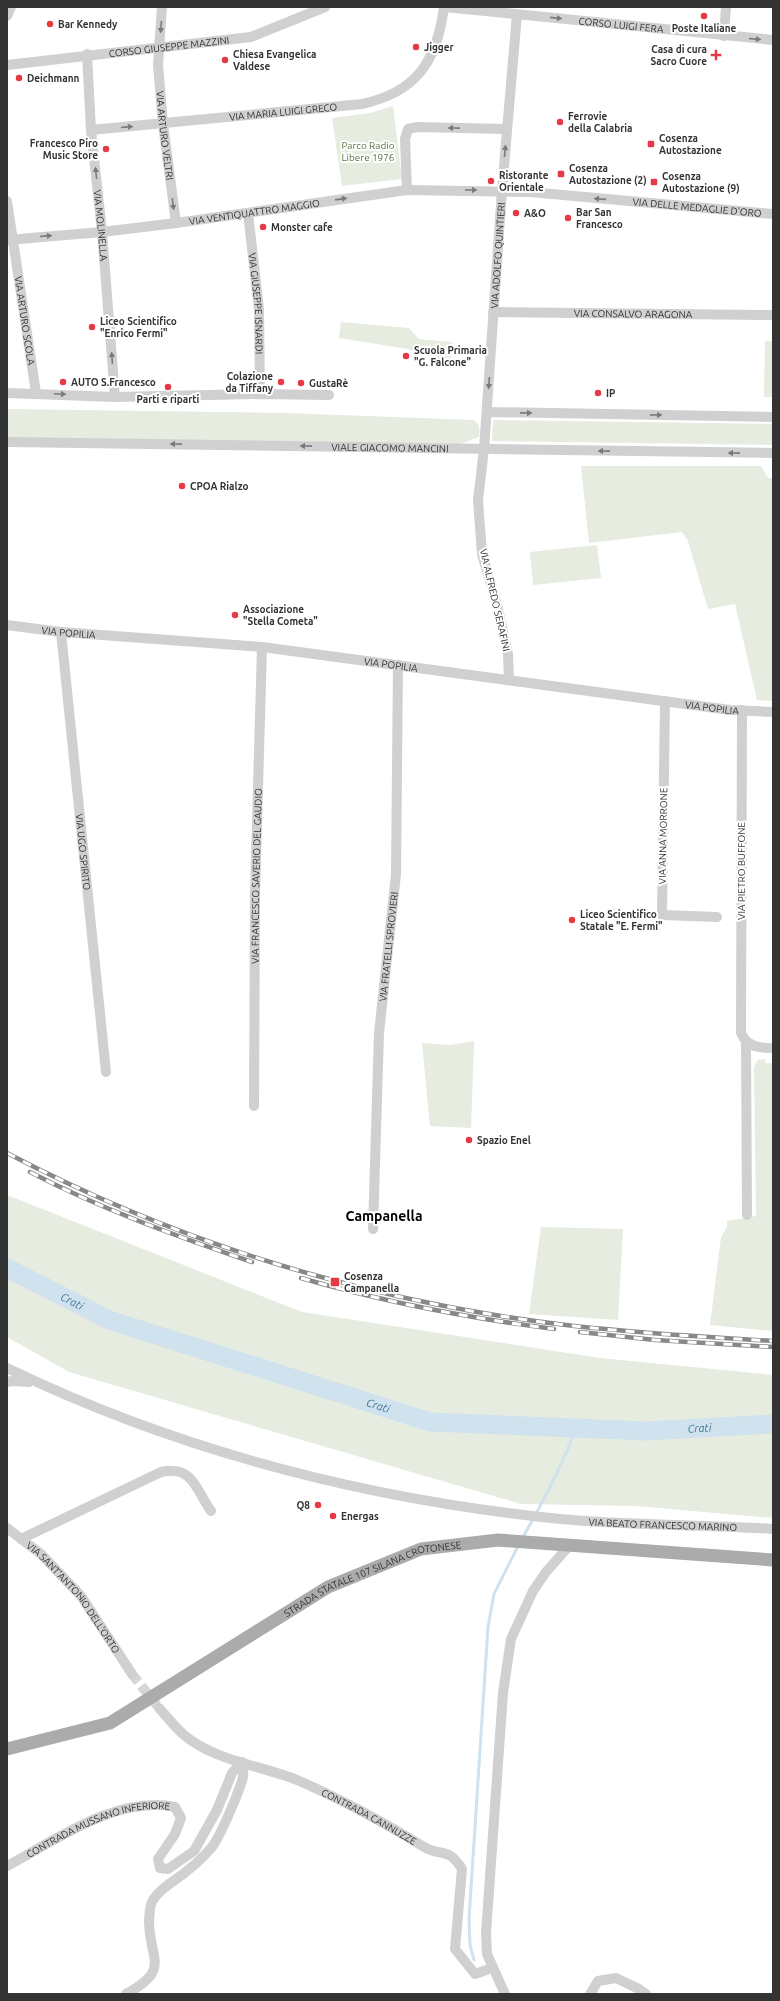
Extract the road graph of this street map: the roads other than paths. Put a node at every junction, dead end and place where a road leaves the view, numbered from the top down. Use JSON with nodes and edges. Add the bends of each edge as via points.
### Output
{"nodes":[{"id":1,"x":11,"y":7,"type":"edge"},
{"id":2,"x":162,"y":7,"type":"edge"},
{"id":3,"x":325,"y":7,"type":"edge"},
{"id":4,"x":444,"y":7,"type":"edge"},
{"id":5,"x":726,"y":7,"type":"edge"},
{"id":6,"x":517,"y":14,"type":"junction"},
{"id":7,"x":7,"y":16,"type":"edge"},
{"id":8,"x":724,"y":36,"type":"junction"},
{"id":9,"x":773,"y":40,"type":"edge"},
{"id":10,"x":159,"y":48,"type":"junction"},
{"id":11,"x":87,"y":54,"type":"junction"},
{"id":12,"x":7,"y":65,"type":"edge"},
{"id":13,"x":163,"y":124,"type":"junction"},
{"id":14,"x":507,"y":129,"type":"junction"},
{"id":15,"x":92,"y":130,"type":"junction"},
{"id":16,"x":407,"y":190,"type":"junction"},
{"id":17,"x":502,"y":190,"type":"junction"},
{"id":18,"x":7,"y":201,"type":"edge"},
{"id":19,"x":248,"y":213,"type":"junction"},
{"id":20,"x":773,"y":214,"type":"edge"},
{"id":21,"x":176,"y":222,"type":"junction"},
{"id":22,"x":102,"y":232,"type":"junction"},
{"id":23,"x":10,"y":239,"type":"edge"},
{"id":24,"x":494,"y":312,"type":"junction"},
{"id":25,"x":773,"y":315,"type":"edge"},
{"id":26,"x":7,"y":393,"type":"edge"},
{"id":27,"x":36,"y":393,"type":"junction"},
{"id":28,"x":260,"y":394,"type":"junction"},
{"id":29,"x":329,"y":394,"type":"dead end"},
{"id":30,"x":115,"y":397,"type":"junction"},
{"id":31,"x":487,"y":412,"type":"junction"},
{"id":32,"x":773,"y":417,"type":"edge"},
{"id":33,"x":7,"y":442,"type":"edge"},
{"id":34,"x":484,"y":449,"type":"junction"},
{"id":35,"x":773,"y":453,"type":"edge"},
{"id":36,"x":7,"y":625,"type":"edge"},
{"id":37,"x":61,"y":632,"type":"junction"},
{"id":38,"x":262,"y":647,"type":"junction"},
{"id":39,"x":398,"y":665,"type":"junction"},
{"id":40,"x":509,"y":680,"type":"junction"},
{"id":41,"x":665,"y":701,"type":"junction"},
{"id":42,"x":742,"y":710,"type":"junction"},
{"id":43,"x":773,"y":712,"type":"edge"},
{"id":44,"x":717,"y":917,"type":"dead end"},
{"id":45,"x":744,"y":1037,"type":"junction"},
{"id":46,"x":773,"y":1048,"type":"edge"},
{"id":47,"x":106,"y":1072,"type":"dead end"},
{"id":48,"x":254,"y":1106,"type":"dead end"},
{"id":49,"x":747,"y":1215,"type":"dead end"},
{"id":50,"x":373,"y":1229,"type":"dead end"},
{"id":51,"x":7,"y":1368,"type":"edge"},
{"id":52,"x":7,"y":1382,"type":"edge"},
{"id":53,"x":45,"y":1386,"type":"junction"},
{"id":54,"x":211,"y":1510,"type":"dead end"},
{"id":55,"x":7,"y":1528,"type":"edge"},
{"id":56,"x":773,"y":1529,"type":"edge"},
{"id":57,"x":21,"y":1539,"type":"junction"},
{"id":58,"x":570,"y":1545,"type":"junction"},
{"id":59,"x":773,"y":1560,"type":"edge"},
{"id":60,"x":132,"y":1674,"type":"tunnel mouth"},
{"id":61,"x":159,"y":1708,"type":"tunnel mouth"},
{"id":62,"x":7,"y":1750,"type":"edge"},
{"id":63,"x":242,"y":1762,"type":"junction"},
{"id":64,"x":7,"y":1866,"type":"edge"},
{"id":65,"x":492,"y":1968,"type":"junction"},
{"id":66,"x":126,"y":1994,"type":"edge"},
{"id":67,"x":505,"y":1994,"type":"edge"},
{"id":68,"x":590,"y":1994,"type":"edge"},
{"id":69,"x":646,"y":1994,"type":"edge"}],
"edges":[{"from":1,"to":7,"type":"street"},
{"from":2,"to":10,"type":"street","name":"VIA ARTURO VELTRI","one_way":true},
{"from":3,"to":10,"type":"street","name":"CORSO GIUSEPPE MAZZINI","via":[[251,36]]},
{"from":4,"to":6,"type":"street","name":"CORSO LUIGI FERA"},
{"from":4,"to":13,"type":"street","name":"VIA MARIA LUIGI GRECO","via":[[441,32],[428,62],[414,80],[394,94],[362,104]]},
{"from":5,"to":8,"type":"street"},
{"from":6,"to":8,"type":"street","name":"CORSO LUIGI FERA","one_way":true},
{"from":6,"to":14,"type":"street","name":"VIA ADOLFO QUINTIERI"},
{"from":8,"to":9,"type":"street","name":"CORSO LUIGI FERA","one_way":true},
{"from":10,"to":11,"type":"street","name":"CORSO GIUSEPPE MAZZINI"},
{"from":10,"to":13,"type":"street","name":"VIA ARTURO VELTRI"},
{"from":11,"to":12,"type":"street","name":"CORSO GIUSEPPE MAZZINI"},
{"from":11,"to":15,"type":"street","name":"VIA MOLINELLA"},
{"from":15,"to":13,"type":"street","name":"VIA MARIA LUIGI GRECO","one_way":true},
{"from":13,"to":21,"type":"street","name":"VIA ARTURO VELTRI","one_way":true},
{"from":14,"to":16,"type":"street","one_way":true,"via":[[408,129],[405,139]]},
{"from":17,"to":14,"type":"street","name":"VIA ADOLFO QUINTIERI","one_way":true},
{"from":22,"to":15,"type":"street","name":"VIA MOLINELLA","one_way":true},
{"from":16,"to":17,"type":"street","name":"VIA VENTIQUATTRO MAGGIO","one_way":true},
{"from":19,"to":16,"type":"street","name":"VIA VENTIQUATTRO MAGGIO","one_way":true},
{"from":20,"to":17,"type":"street","name":"VIA DELLE MEDAGLIE D'ORO","one_way":true},
{"from":17,"to":24,"type":"street","name":"VIA ADOLFO QUINTIERI"},
{"from":18,"to":23,"type":"street","name":"VIA ARTURO SCOLA"},
{"from":19,"to":21,"type":"street","name":"VIA VENTIQUATTRO MAGGIO"},
{"from":19,"to":28,"type":"street","name":"VIA GIUSEPPE ISNARDI","via":[[259,308]]},
{"from":21,"to":22,"type":"street","name":"VIA VENTIQUATTRO MAGGIO"},
{"from":23,"to":22,"type":"street","name":"VIA VENTIQUATTRO MAGGIO","one_way":true},
{"from":30,"to":22,"type":"street","name":"VIA MOLINELLA","one_way":true},
{"from":23,"to":27,"type":"street","name":"VIA ARTURO SCOLA"},
{"from":24,"to":25,"type":"street","name":"VIA CONSALVO ARAGONA"},
{"from":24,"to":31,"type":"street","name":"VIA ADOLFO QUINTIERI","one_way":true},
{"from":26,"to":27,"type":"street"},
{"from":27,"to":30,"type":"street","one_way":true},
{"from":28,"to":29,"type":"street"},
{"from":28,"to":30,"type":"street"},
{"from":31,"to":32,"type":"street","one_way":true},
{"from":31,"to":34,"type":"street","name":"VIA ADOLFO QUINTIERI"},
{"from":34,"to":33,"type":"street","name":"VIALE GIACOMO MANCINI","one_way":true},
{"from":35,"to":34,"type":"street","name":"VIALE GIACOMO MANCINI","one_way":true},
{"from":34,"to":40,"type":"street","name":"VIA ALFREDO SERAFINI","via":[[478,500],[482,554],[508,654]]},
{"from":36,"to":37,"type":"street","name":"VIA POPILIA"},
{"from":37,"to":38,"type":"street","name":"VIA POPILIA"},
{"from":37,"to":47,"type":"street","name":"VIA UGO SPIRITO"},
{"from":38,"to":39,"type":"street","name":"VIA POPILIA"},
{"from":38,"to":48,"type":"street","name":"VIA FRANCESCO SAVERIO DEL GAUDIO","via":[[255,894]]},
{"from":39,"to":40,"type":"street","name":"VIA POPILIA"},
{"from":39,"to":50,"type":"street","name":"VIA FRATELLI SPROVIERI","via":[[396,874],[378,1033]]},
{"from":40,"to":41,"type":"street","name":"VIA POPILIA"},
{"from":41,"to":42,"type":"street","name":"VIA POPILIA"},
{"from":41,"to":44,"type":"street","name":"VIA ANNA MORRONE","via":[[662,915]]},
{"from":42,"to":43,"type":"street","name":"VIA POPILIA"},
{"from":42,"to":45,"type":"street","name":"VIA PIETRO BUFFONE"},
{"from":45,"to":46,"type":"street","via":[[756,1047]]},
{"from":45,"to":49,"type":"street","name":"VIA PIETRO BUFFONE"},
{"from":51,"to":53,"type":"street"},
{"from":52,"to":53,"type":"street","via":[[23,1381]]},
{"from":53,"to":56,"type":"street","name":"VIA BEATO FRANCESCO MARINO","via":[[101,1411],[159,1432],[266,1465],[390,1493],[552,1518],[606,1523]]},
{"from":54,"to":57,"type":"street","via":[[192,1478],[169,1470]]},
{"from":55,"to":57,"type":"street","name":"VIA SANT'ANTONIO DELL'ORTO"},
{"from":57,"to":60,"type":"street","name":"VIA SANT'ANTONIO DELL'ORTO","via":[[41,1554],[81,1596]]},
{"from":58,"to":59,"type":"main road","name":"STRADA STATALE 107 SILANA CROTONESE"},
{"from":58,"to":62,"type":"main road","name":"STRADA STATALE 107 SILANA CROTONESE","via":[[498,1540],[421,1549],[328,1587],[110,1723]]},
{"from":58,"to":65,"type":"street","via":[[533,1591],[511,1639],[503,1693],[486,1933]]},
{"from":61,"to":63,"type":"street","name":"CONTRADA CANNUZZE","via":[[185,1736],[226,1758]]},
{"from":63,"to":64,"type":"street","name":"CONTRADA MUSSANO INFERIORE","via":[[232,1773],[217,1810],[194,1851],[168,1869],[160,1868],[158,1859],[175,1834],[181,1818],[175,1808],[163,1805],[124,1809],[78,1827]]},
{"from":63,"to":65,"type":"street","name":"CONTRADA CANNUZZE","via":[[296,1780],[334,1797],[428,1849],[441,1851],[453,1858],[462,1869],[456,1949],[475,1974]]},
{"from":63,"to":66,"type":"street","via":[[243,1777],[212,1846],[152,1902],[149,1929],[156,1958],[152,1975],[144,1984]]},
{"from":65,"to":67,"type":"street"},
{"from":68,"to":69,"type":"street","via":[[598,1981],[616,1978]]}]}
